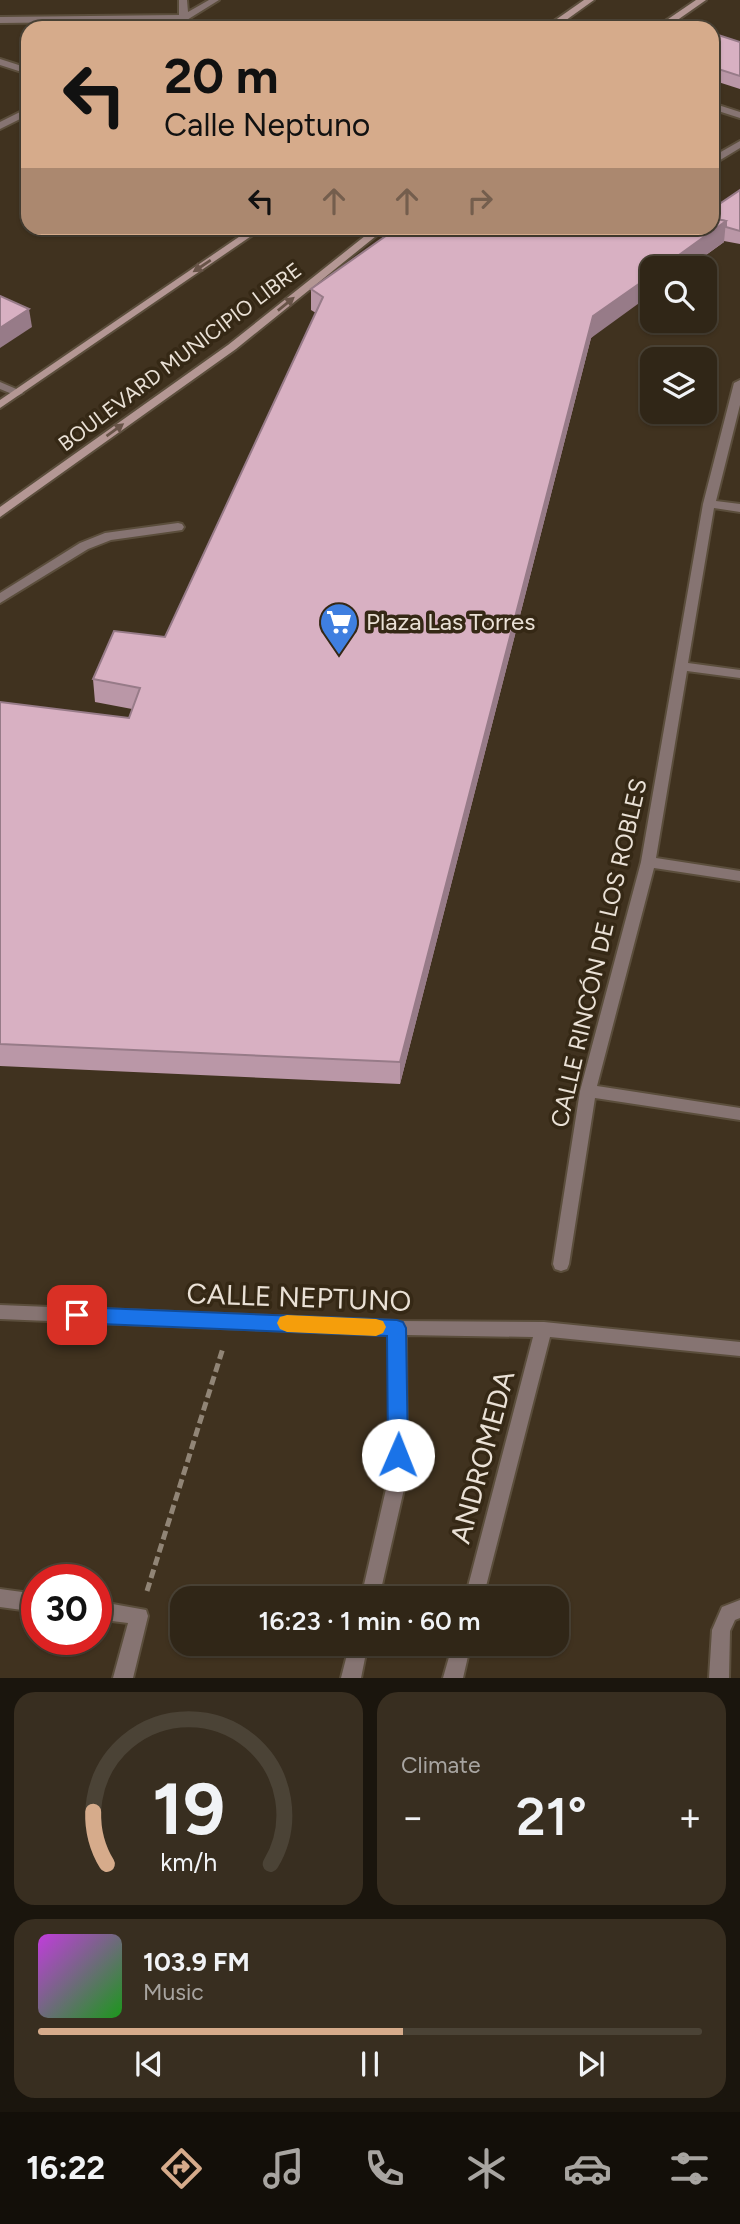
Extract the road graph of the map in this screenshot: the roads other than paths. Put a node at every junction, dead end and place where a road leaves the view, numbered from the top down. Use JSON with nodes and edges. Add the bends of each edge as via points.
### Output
{"nodes":[{"id":1,"x":183,"y":0,"type":"edge"},
{"id":2,"x":215,"y":0,"type":"edge"},
{"id":3,"x":590,"y":0,"type":"edge"},
{"id":4,"x":702,"y":0,"type":"edge"},
{"id":5,"x":184,"y":18,"type":"junction"},
{"id":6,"x":0,"y":20,"type":"edge"},
{"id":7,"x":180,"y":21,"type":"edge"},
{"id":8,"x":559,"y":21,"type":"edge"},
{"id":9,"x":670,"y":21,"type":"edge"},
{"id":10,"x":0,"y":62,"type":"edge"},
{"id":11,"x":21,"y":69,"type":"edge"},
{"id":12,"x":719,"y":108,"type":"edge"},
{"id":13,"x":21,"y":114,"type":"edge"},
{"id":14,"x":740,"y":116,"type":"edge"},
{"id":15,"x":0,"y":126,"type":"edge"},
{"id":16,"x":740,"y":144,"type":"edge"},
{"id":17,"x":719,"y":158,"type":"edge"},
{"id":18,"x":248,"y":235,"type":"edge"},
{"id":19,"x":372,"y":235,"type":"edge"},
{"id":20,"x":740,"y":383,"type":"edge"},
{"id":21,"x":0,"y":385,"type":"edge"},
{"id":22,"x":17,"y":393,"type":"junction"},
{"id":23,"x":0,"y":405,"type":"edge"},
{"id":24,"x":709,"y":504,"type":"junction"},
{"id":25,"x":740,"y":508,"type":"edge"},
{"id":26,"x":0,"y":513,"type":"edge"},
{"id":27,"x":178,"y":527,"type":"dead end"},
{"id":28,"x":0,"y":599,"type":"edge"},
{"id":29,"x":682,"y":666,"type":"junction"},
{"id":30,"x":740,"y":674,"type":"edge"},
{"id":31,"x":648,"y":862,"type":"junction"},
{"id":32,"x":740,"y":876,"type":"edge"},
{"id":33,"x":588,"y":1091,"type":"junction"},
{"id":34,"x":740,"y":1114,"type":"edge"},
{"id":35,"x":561,"y":1264,"type":"dead end"},
{"id":36,"x":0,"y":1312,"type":"edge"},
{"id":37,"x":397,"y":1328,"type":"junction"},
{"id":38,"x":549,"y":1330,"type":"junction"},
{"id":39,"x":740,"y":1349,"type":"edge"},
{"id":40,"x":373,"y":1586,"type":"edge"},
{"id":41,"x":477,"y":1586,"type":"edge"},
{"id":42,"x":0,"y":1598,"type":"edge"},
{"id":43,"x":21,"y":1601,"type":"edge"},
{"id":44,"x":734,"y":1611,"type":"edge"},
{"id":45,"x":112,"y":1612,"type":"edge"},
{"id":46,"x":356,"y":1656,"type":"edge"},
{"id":47,"x":459,"y":1656,"type":"edge"},
{"id":48,"x":123,"y":1678,"type":"edge"},
{"id":49,"x":351,"y":1678,"type":"edge"},
{"id":50,"x":453,"y":1678,"type":"edge"},
{"id":51,"x":719,"y":1678,"type":"edge"}],
"edges":[{"from":1,"to":5,"type":"street"},
{"from":2,"to":5,"type":"street"},
{"from":3,"to":8,"type":"main road"},
{"from":4,"to":9,"type":"main road"},
{"from":5,"to":6,"type":"street"},
{"from":5,"to":7,"type":"street"},
{"from":10,"to":11,"type":"street"},
{"from":12,"to":14,"type":"street"},
{"from":13,"to":15,"type":"street"},
{"from":16,"to":17,"type":"street"},
{"from":18,"to":22,"type":"main road","one_way":true},
{"from":26,"to":19,"type":"main road","name":"BOULEVARD MUNICIPIO LIBRE","one_way":true,"via":[[232,347]]},
{"from":20,"to":24,"type":"street","name":"CALLE RINCÓN DE LOS ROBLES"},
{"from":21,"to":22,"type":"street"},
{"from":22,"to":23,"type":"main road"},
{"from":24,"to":25,"type":"street"},
{"from":24,"to":29,"type":"street","name":"CALLE RINCÓN DE LOS ROBLES"},
{"from":27,"to":28,"type":"street","via":[[135,530],[97,541]]},
{"from":29,"to":30,"type":"street"},
{"from":29,"to":31,"type":"street","name":"CALLE RINCÓN DE LOS ROBLES"},
{"from":31,"to":32,"type":"street"},
{"from":31,"to":33,"type":"street","name":"CALLE RINCÓN DE LOS ROBLES"},
{"from":33,"to":34,"type":"street"},
{"from":33,"to":35,"type":"street","name":"CALLE RINCÓN DE LOS ROBLES"},
{"from":36,"to":37,"type":"street","name":"CALLE NEPTUNO"},
{"from":37,"to":38,"type":"street","name":"CALLE NEPTUNO"},
{"from":37,"to":40,"type":"street","via":[[398,1476]]},
{"from":38,"to":39,"type":"street","name":"CALLE NEPTUNO"},
{"from":38,"to":41,"type":"street","name":"ANDROMEDA"},
{"from":42,"to":43,"type":"street"},
{"from":44,"to":51,"type":"street","via":[[722,1630]]},
{"from":45,"to":48,"type":"street","via":[[139,1616]]},
{"from":46,"to":49,"type":"street"},
{"from":47,"to":50,"type":"street"}]}
